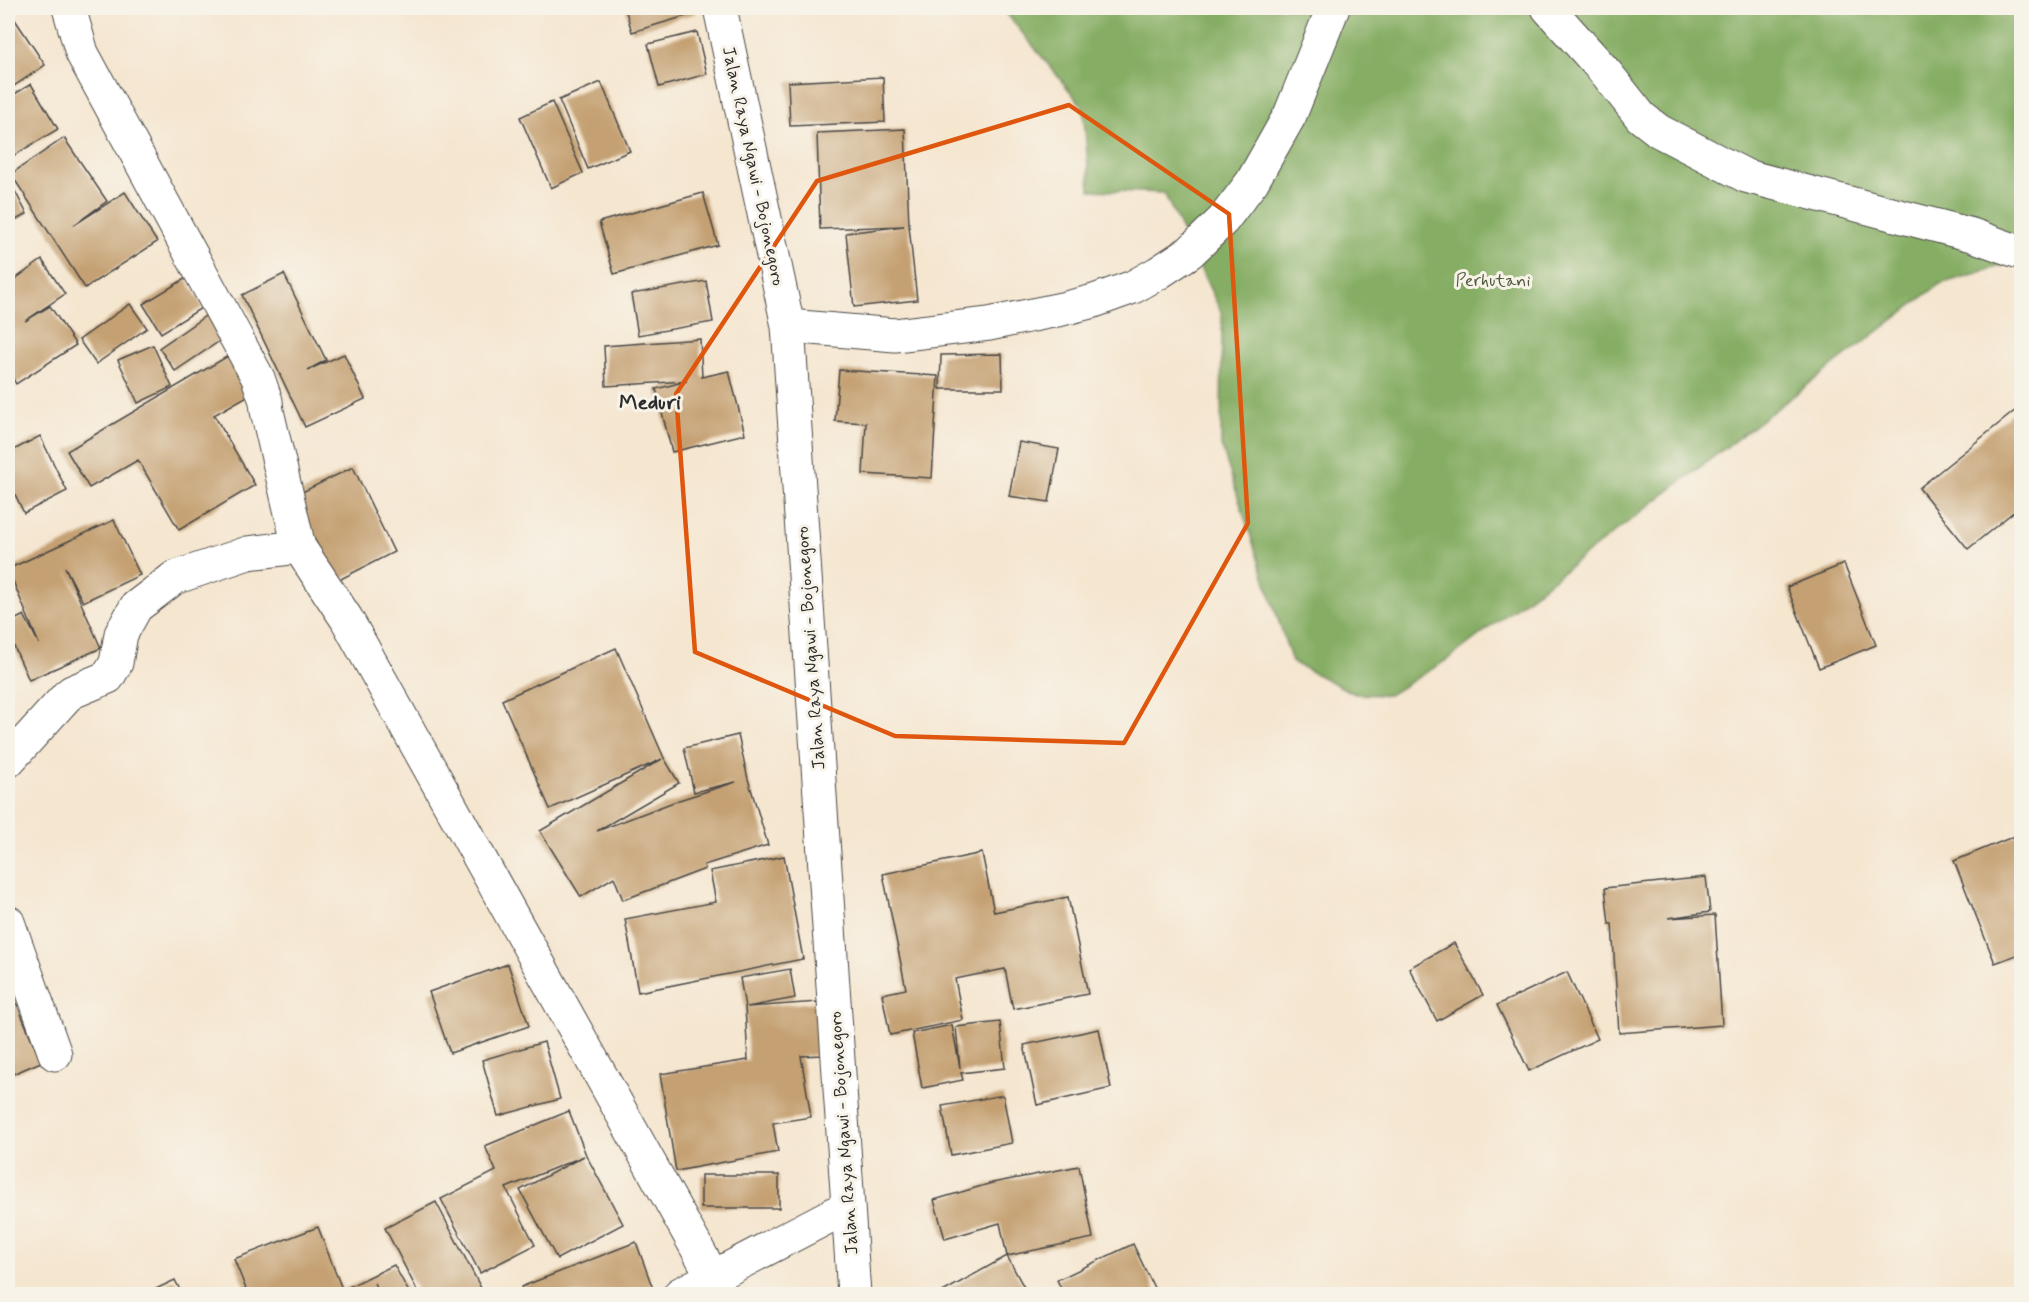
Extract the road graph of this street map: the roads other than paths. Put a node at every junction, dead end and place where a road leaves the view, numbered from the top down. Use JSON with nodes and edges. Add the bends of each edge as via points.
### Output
{"nodes":[{"id":1,"x":69,"y":8,"type":"edge"},
{"id":2,"x":720,"y":8,"type":"edge"},
{"id":3,"x":1333,"y":8,"type":"edge"},
{"id":4,"x":1548,"y":8,"type":"edge"},
{"id":5,"x":2022,"y":253,"type":"edge"},
{"id":6,"x":788,"y":326,"type":"junction"},
{"id":7,"x":299,"y":546,"type":"junction"},
{"id":8,"x":8,"y":761,"type":"edge"},
{"id":9,"x":8,"y":922,"type":"edge"},
{"id":10,"x":55,"y":1054,"type":"dead end"},
{"id":11,"x":847,"y":1207,"type":"junction"},
{"id":12,"x":713,"y":1276,"type":"junction"},
{"id":13,"x":680,"y":1294,"type":"edge"},
{"id":14,"x":854,"y":1294,"type":"edge"}],
"edges":[{"from":1,"to":7,"type":"main road","via":[[82,53],[263,390]]},
{"from":2,"to":6,"type":"main road","name":"Jalan Raya Ngawi - Bojonegoro"},
{"from":3,"to":6,"type":"main road","via":[[1290,115],[1252,182],[1223,220],[1190,252],[1158,273],[1094,301],[989,324],[895,335]]},
{"from":4,"to":5,"type":"main road","via":[[1641,117],[1659,131],[1746,176]]},
{"from":6,"to":11,"type":"main road","name":"Jalan Raya Ngawi - Bojonegoro"},
{"from":7,"to":8,"type":"main road","via":[[239,556],[181,575],[162,587],[136,607],[128,620],[121,634],[117,663],[108,677],[67,696]]},
{"from":7,"to":12,"type":"main road","via":[[357,638]]},
{"from":9,"to":10,"type":"main road"},
{"from":11,"to":12,"type":"main road"},
{"from":11,"to":14,"type":"main road","name":"Jalan Raya Ngawi - Bojonegoro"},
{"from":12,"to":13,"type":"main road"}]}
